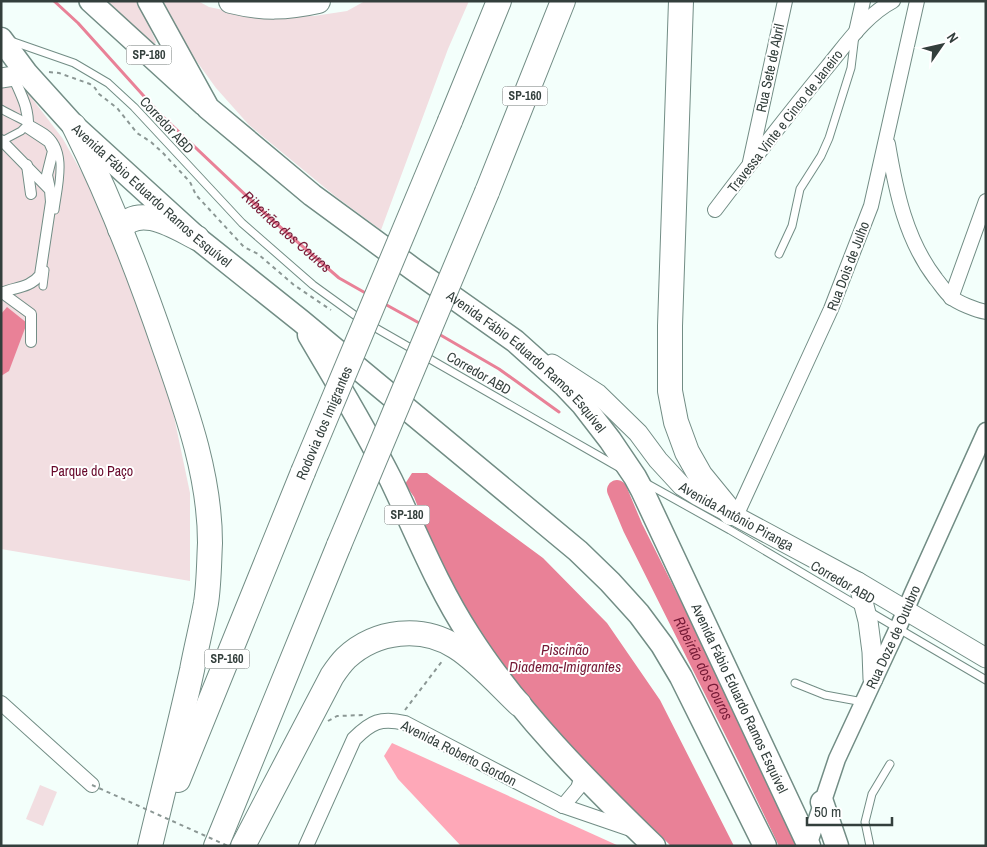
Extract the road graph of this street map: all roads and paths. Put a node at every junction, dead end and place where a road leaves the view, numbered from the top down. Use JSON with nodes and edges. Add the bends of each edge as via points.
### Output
{"nodes":[{"id":1,"x":90,"y":1,"type":"edge"},
{"id":2,"x":149,"y":1,"type":"edge"},
{"id":3,"x":231,"y":1,"type":"edge"},
{"id":4,"x":318,"y":1,"type":"edge"},
{"id":5,"x":499,"y":1,"type":"edge"},
{"id":6,"x":563,"y":1,"type":"edge"},
{"id":7,"x":681,"y":1,"type":"edge"},
{"id":8,"x":785,"y":1,"type":"edge"},
{"id":9,"x":863,"y":1,"type":"edge"},
{"id":10,"x":893,"y":1,"type":"edge"},
{"id":11,"x":917,"y":1,"type":"edge"},
{"id":12,"x":856,"y":32,"type":"junction"},
{"id":13,"x":1,"y":38,"type":"edge"},
{"id":14,"x":14,"y":76,"type":"edge"},
{"id":15,"x":208,"y":108,"type":"junction"},
{"id":16,"x":1,"y":109,"type":"edge"},
{"id":17,"x":28,"y":124,"type":"junction"},
{"id":18,"x":74,"y":126,"type":"junction"},
{"id":19,"x":887,"y":136,"type":"junction"},
{"id":20,"x":2,"y":143,"type":"edge"},
{"id":21,"x":27,"y":165,"type":"junction"},
{"id":22,"x":749,"y":165,"type":"junction"},
{"id":23,"x":50,"y":190,"type":"junction"},
{"id":24,"x":31,"y":194,"type":"dead end"},
{"id":25,"x":986,"y":201,"type":"edge"},
{"id":26,"x":715,"y":210,"type":"dead end"},
{"id":27,"x":120,"y":229,"type":"junction"},
{"id":28,"x":197,"y":238,"type":"junction"},
{"id":29,"x":780,"y":254,"type":"dead end"},
{"id":30,"x":42,"y":286,"type":"dead end"},
{"id":31,"x":2,"y":292,"type":"edge"},
{"id":32,"x":951,"y":298,"type":"junction"},
{"id":33,"x":986,"y":312,"type":"edge"},
{"id":34,"x":301,"y":321,"type":"junction"},
{"id":35,"x":515,"y":341,"type":"junction"},
{"id":36,"x":31,"y":342,"type":"dead end"},
{"id":37,"x":986,"y":431,"type":"edge"},
{"id":38,"x":635,"y":477,"type":"junction"},
{"id":39,"x":733,"y":515,"type":"junction"},
{"id":40,"x":858,"y":582,"type":"junction"},
{"id":41,"x":865,"y":610,"type":"junction"},
{"id":42,"x":905,"y":610,"type":"junction"},
{"id":43,"x":898,"y":628,"type":"junction"},
{"id":44,"x":986,"y":658,"type":"edge"},
{"id":45,"x":873,"y":679,"type":"junction"},
{"id":46,"x":986,"y":680,"type":"edge"},
{"id":47,"x":795,"y":683,"type":"dead end"},
{"id":48,"x":863,"y":702,"type":"junction"},
{"id":49,"x":1,"y":703,"type":"edge"},
{"id":50,"x":519,"y":704,"type":"junction"},
{"id":51,"x":890,"y":764,"type":"dead end"},
{"id":52,"x":584,"y":774,"type":"junction"},
{"id":53,"x":92,"y":785,"type":"joint"},
{"id":54,"x":822,"y":802,"type":"junction"},
{"id":55,"x":563,"y":806,"type":"junction"},
{"id":56,"x":647,"y":839,"type":"edge"},
{"id":57,"x":151,"y":846,"type":"edge"},
{"id":58,"x":216,"y":846,"type":"edge"},
{"id":59,"x":228,"y":846,"type":"edge"},
{"id":60,"x":243,"y":846,"type":"edge"},
{"id":61,"x":306,"y":846,"type":"edge"},
{"id":62,"x":766,"y":846,"type":"edge"},
{"id":63,"x":808,"y":846,"type":"edge"},
{"id":64,"x":837,"y":846,"type":"edge"},
{"id":65,"x":870,"y":846,"type":"edge"}],
"edges":[{"from":1,"to":15,"type":"main road","name":"Avenida Fábio Eduardo Ramos Esquível","number":"SP-180"},
{"from":2,"to":15,"type":"highway"},
{"from":3,"to":4,"type":"highway","via":[[276,8]]},
{"from":5,"to":57,"type":"highway","name":"Rodovia dos Imigrantes","number":"SP-160","bridge":true},
{"from":6,"to":58,"type":"highway","number":"SP-160","bridge":true},
{"from":7,"to":39,"type":"highway","via":[[670,391],[676,422],[687,452],[700,475]]},
{"from":8,"to":22,"type":"street","name":"Rua Sete de Abril"},
{"from":9,"to":12,"type":"street","name":"Travessa Vinte e Cinco de Janeiro"},
{"from":10,"to":12,"type":"street","name":"Travessa Vinte e Cinco de Janeiro"},
{"from":11,"to":19,"type":"street","name":"Rua Dois de Julho"},
{"from":12,"to":22,"type":"street","name":"Travessa Vinte e Cinco de Janeiro"},
{"from":12,"to":29,"type":"lane","name":"Travessa Vinte e Cinco de Janeiro","via":[[851,68],[829,138],[800,189],[792,226]]},
{"from":13,"to":14,"type":"highway","name":"Avenida Fábio Eduardo Ramos Esquível","number":"SP-180"},
{"from":13,"to":38,"type":"lane","name":"Corredor ABD","via":[[56,55],[108,83],[242,223],[313,285],[360,319]]},
{"from":14,"to":17,"type":"street","via":[[26,102]]},
{"from":14,"to":18,"type":"highway","name":"Avenida Fábio Eduardo Ramos Esquível","number":"SP-180"},
{"from":15,"to":35,"type":"highway","name":"Avenida Fábio Eduardo Ramos Esquível","number":"SP-180","via":[[312,195]]},
{"from":16,"to":17,"type":"lane"},
{"from":17,"to":20,"type":"lane"},
{"from":17,"to":23,"type":"street","via":[[29,130],[49,142],[53,151],[47,176]]},
{"from":17,"to":30,"type":"lane","via":[[51,139],[60,159],[60,177]]},
{"from":18,"to":27,"type":"highway","via":[[96,169]]},
{"from":18,"to":28,"type":"highway","name":"Avenida Fábio Eduardo Ramos Esquível","number":"SP-180"},
{"from":19,"to":32,"type":"street","via":[[896,191],[913,241],[924,263]]},
{"from":19,"to":39,"type":"street","name":"Rua Dois de Julho","via":[[871,206],[832,309]]},
{"from":20,"to":21,"type":"street"},
{"from":21,"to":23,"type":"street"},
{"from":21,"to":24,"type":"street"},
{"from":22,"to":26,"type":"street","name":"Travessa Vinte e Cinco de Janeiro"},
{"from":23,"to":31,"type":"street","via":[[40,275],[35,282]]},
{"from":25,"to":32,"type":"street"},
{"from":27,"to":28,"type":"highway","via":[[133,218],[144,217],[165,222]]},
{"from":27,"to":57,"type":"highway","via":[[151,308],[194,436],[203,474],[210,543],[206,602]]},
{"from":28,"to":34,"type":"highway","name":"Avenida Fábio Eduardo Ramos Esquível","number":"SP-180"},
{"from":31,"to":36,"type":"street","via":[[31,314]]},
{"from":32,"to":33,"type":"street"},
{"from":34,"to":50,"type":"highway","number":"SP-180","via":[[372,444],[455,612]]},
{"from":34,"to":62,"type":"highway","name":"Avenida Fábio Eduardo Ramos Esquível","via":[[578,551],[639,614],[681,677]]},
{"from":35,"to":38,"type":"highway","name":"Avenida Fábio Eduardo Ramos Esquível","via":[[583,405]]},
{"from":35,"to":39,"type":"main road","name":"Avenida Antônio Piranga","number":"SP-180","via":[[598,394],[638,432],[682,486]]},
{"from":37,"to":42,"type":"street","name":"Rua Doze de Outubro"},
{"from":38,"to":41,"type":"lane","name":"Corredor ABD"},
{"from":38,"to":63,"type":"highway","name":"Avenida Fábio Eduardo Ramos Esquível"},
{"from":39,"to":40,"type":"main road","name":"Avenida Antônio Piranga","number":"SP-180"},
{"from":40,"to":41,"type":"main road"},
{"from":40,"to":42,"type":"main road","name":"Avenida Antônio Piranga","number":"SP-180"},
{"from":41,"to":43,"type":"lane","name":"Corredor ABD"},
{"from":41,"to":45,"type":"main road"},
{"from":42,"to":43,"type":"street","name":"Rua Doze de Outubro"},
{"from":42,"to":44,"type":"main road","name":"Avenida Antônio Piranga","number":"SP-180"},
{"from":43,"to":45,"type":"street","name":"Rua Doze de Outubro"},
{"from":43,"to":46,"type":"lane","name":"Corredor ABD"},
{"from":45,"to":48,"type":"street","name":"Rua Doze de Outubro"},
{"from":47,"to":48,"type":"lane","via":[[825,695]]},
{"from":48,"to":54,"type":"street","name":"Rua Doze de Outubro"},
{"from":49,"to":53,"type":"street"},
{"from":50,"to":52,"type":"highway","number":"SP-180"},
{"from":50,"to":60,"type":"highway","via":[[470,658],[442,639],[403,633],[381,637],[362,646],[346,658],[332,676]]},
{"from":51,"to":65,"type":"lane","via":[[872,794],[865,822]]},
{"from":52,"to":55,"type":"street","via":[[578,788]]},
{"from":52,"to":56,"type":"highway","number":"SP-180"},
{"from":53,"to":59,"type":"path","bridge":true},
{"from":54,"to":63,"type":"street","name":"Rua Doze de Outubro"},
{"from":54,"to":64,"type":"highway"},
{"from":55,"to":56,"type":"street","name":"Avenida Roberto Gordon"},
{"from":55,"to":61,"type":"street","name":"Avenida Roberto Gordon","via":[[405,723],[376,722],[364,728],[354,739]]}]}
